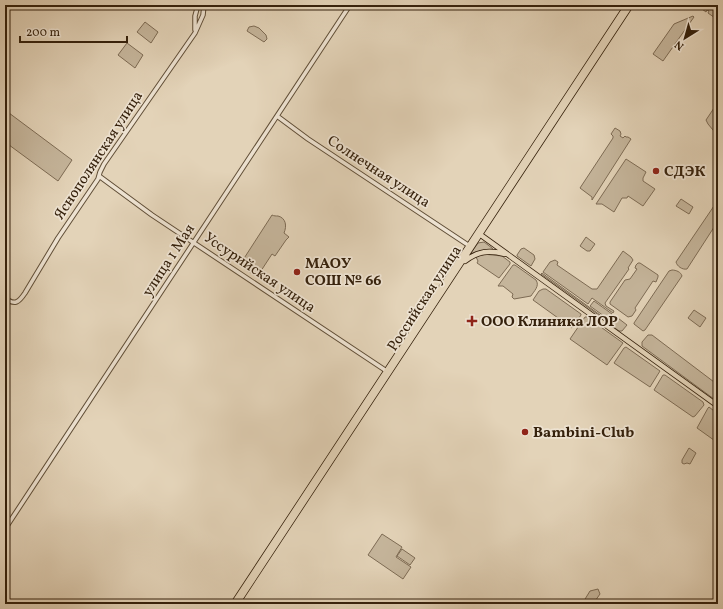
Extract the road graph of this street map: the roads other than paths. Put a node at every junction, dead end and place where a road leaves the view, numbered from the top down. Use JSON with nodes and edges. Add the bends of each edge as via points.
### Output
{"nodes":[{"id":1,"x":198,"y":5,"type":"edge"},
{"id":2,"x":204,"y":5,"type":"edge"},
{"id":3,"x":350,"y":5,"type":"edge"},
{"id":4,"x":626,"y":5,"type":"edge"},
{"id":5,"x":631,"y":5,"type":"edge"},
{"id":6,"x":195,"y":33,"type":"junction"},
{"id":7,"x":277,"y":116,"type":"junction"},
{"id":8,"x":99,"y":176,"type":"junction"},
{"id":9,"x":479,"y":233,"type":"junction"},
{"id":10,"x":194,"y":242,"type":"junction"},
{"id":11,"x":468,"y":245,"type":"junction"},
{"id":12,"x":509,"y":255,"type":"junction"},
{"id":13,"x":461,"y":264,"type":"junction"},
{"id":14,"x":5,"y":298,"type":"edge"},
{"id":15,"x":388,"y":372,"type":"junction"},
{"id":16,"x":718,"y":406,"type":"edge"},
{"id":17,"x":5,"y":528,"type":"edge"},
{"id":18,"x":233,"y":604,"type":"edge"},
{"id":19,"x":237,"y":604,"type":"edge"}],
"edges":[{"from":1,"to":6,"type":"street"},
{"from":2,"to":6,"type":"street","name":"Яснополянская улица"},
{"from":3,"to":7,"type":"street","name":"улица 1 Мая"},
{"from":4,"to":9,"type":"main road","name":"Российская улица"},
{"from":5,"to":9,"type":"main road","name":"Российская улица"},
{"from":6,"to":8,"type":"street","name":"Яснополянская улица"},
{"from":7,"to":10,"type":"street","name":"улица 1 Мая"},
{"from":7,"to":11,"type":"street","name":"Солнечная улица"},
{"from":8,"to":10,"type":"street","name":"Уссурийская улица"},
{"from":8,"to":14,"type":"street","name":"Яснополянская улица","via":[[20,300],[12,303]]},
{"from":9,"to":11,"type":"main road","name":"Российская улица"},
{"from":9,"to":12,"type":"main road"},
{"from":9,"to":13,"type":"main road","name":"Российская улица"},
{"from":10,"to":15,"type":"street","name":"Уссурийская улица"},
{"from":10,"to":17,"type":"street","name":"улица 1 Мая"},
{"from":11,"to":15,"type":"main road","name":"Российская улица"},
{"from":12,"to":13,"type":"main road","via":[[481,252]]},
{"from":12,"to":16,"type":"main road"},
{"from":13,"to":15,"type":"main road","name":"Российская улица"},
{"from":15,"to":18,"type":"main road","name":"Российская улица"},
{"from":15,"to":19,"type":"main road","name":"Российская улица"}]}
